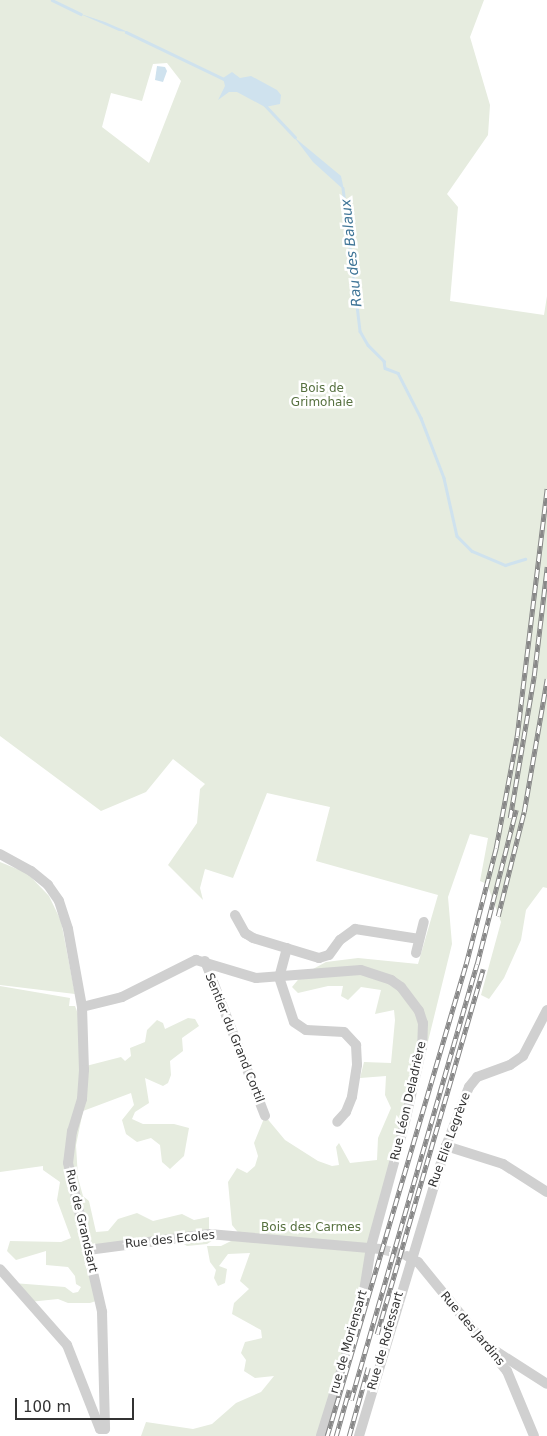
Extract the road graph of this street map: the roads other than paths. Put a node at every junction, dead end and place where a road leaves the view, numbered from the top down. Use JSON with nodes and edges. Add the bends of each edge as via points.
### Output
{"nodes":[{"id":1,"x":0,"y":854,"type":"edge"},
{"id":2,"x":235,"y":915,"type":"dead end"},
{"id":3,"x":424,"y":922,"type":"dead end"},
{"id":4,"x":419,"y":939,"type":"junction"},
{"id":5,"x":287,"y":948,"type":"junction"},
{"id":6,"x":416,"y":953,"type":"dead end"},
{"id":7,"x":205,"y":961,"type":"junction"},
{"id":8,"x":279,"y":977,"type":"junction"},
{"id":9,"x":82,"y":1007,"type":"junction"},
{"id":10,"x":547,"y":1010,"type":"edge"},
{"id":11,"x":265,"y":1116,"type":"dead end"},
{"id":12,"x":337,"y":1122,"type":"dead end"},
{"id":13,"x":446,"y":1146,"type":"junction"},
{"id":14,"x":547,"y":1192,"type":"edge"},
{"id":15,"x":375,"y":1248,"type":"junction"},
{"id":16,"x":88,"y":1250,"type":"junction"},
{"id":17,"x":411,"y":1253,"type":"junction"},
{"id":18,"x":0,"y":1269,"type":"edge"},
{"id":19,"x":487,"y":1344,"type":"junction"},
{"id":20,"x":547,"y":1384,"type":"edge"},
{"id":21,"x":321,"y":1436,"type":"edge"},
{"id":22,"x":359,"y":1436,"type":"edge"},
{"id":23,"x":534,"y":1436,"type":"edge"}],
"edges":[{"from":1,"to":9,"type":"street","name":"Rue de Grandsart","via":[[38,876],[55,894],[68,929]]},
{"from":2,"to":5,"type":"street","via":[[245,933]]},
{"from":3,"to":4,"type":"street"},
{"from":4,"to":5,"type":"street","via":[[355,929],[340,940],[329,955],[319,958]]},
{"from":4,"to":6,"type":"street"},
{"from":5,"to":8,"type":"street"},
{"from":7,"to":8,"type":"street","name":"Rue Léon Deladrière","via":[[247,976]]},
{"from":7,"to":9,"type":"street","via":[[192,961],[113,1001]]},
{"from":7,"to":11,"type":"street","name":"Sentier du Grand Cortil"},
{"from":8,"to":12,"type":"street","via":[[298,1026],[344,1032],[356,1045],[357,1065],[352,1096],[346,1112]]},
{"from":8,"to":15,"type":"street","name":"Rue Léon Deladrière","via":[[345,970],[375,974],[402,987],[419,1010],[423,1023],[422,1047]]},
{"from":9,"to":16,"type":"street","name":"Rue de Grandsart","via":[[83,1095],[72,1131],[68,1163]]},
{"from":10,"to":13,"type":"street","name":"Rue Elie Legrève","via":[[524,1056],[477,1078],[469,1087]]},
{"from":13,"to":14,"type":"street","via":[[503,1164]]},
{"from":13,"to":17,"type":"street","name":"Rue Elie Legrève"},
{"from":15,"to":16,"type":"street","name":"Rue des Ecoles","via":[[209,1234]]},
{"from":15,"to":21,"type":"street","name":"rue de Moriensart","via":[[362,1304]]},
{"from":16,"to":18,"type":"street","name":"Rue de Grandsart","via":[[103,1327],[105,1429],[100,1427],[67,1345]]},
{"from":17,"to":19,"type":"street","name":"Rue des Jardins"},
{"from":17,"to":22,"type":"street","name":"Rue de Rofessart"},
{"from":19,"to":20,"type":"street","via":[[515,1366]]},
{"from":19,"to":23,"type":"street","name":"Rue des Jardins","via":[[512,1379]]}]}
